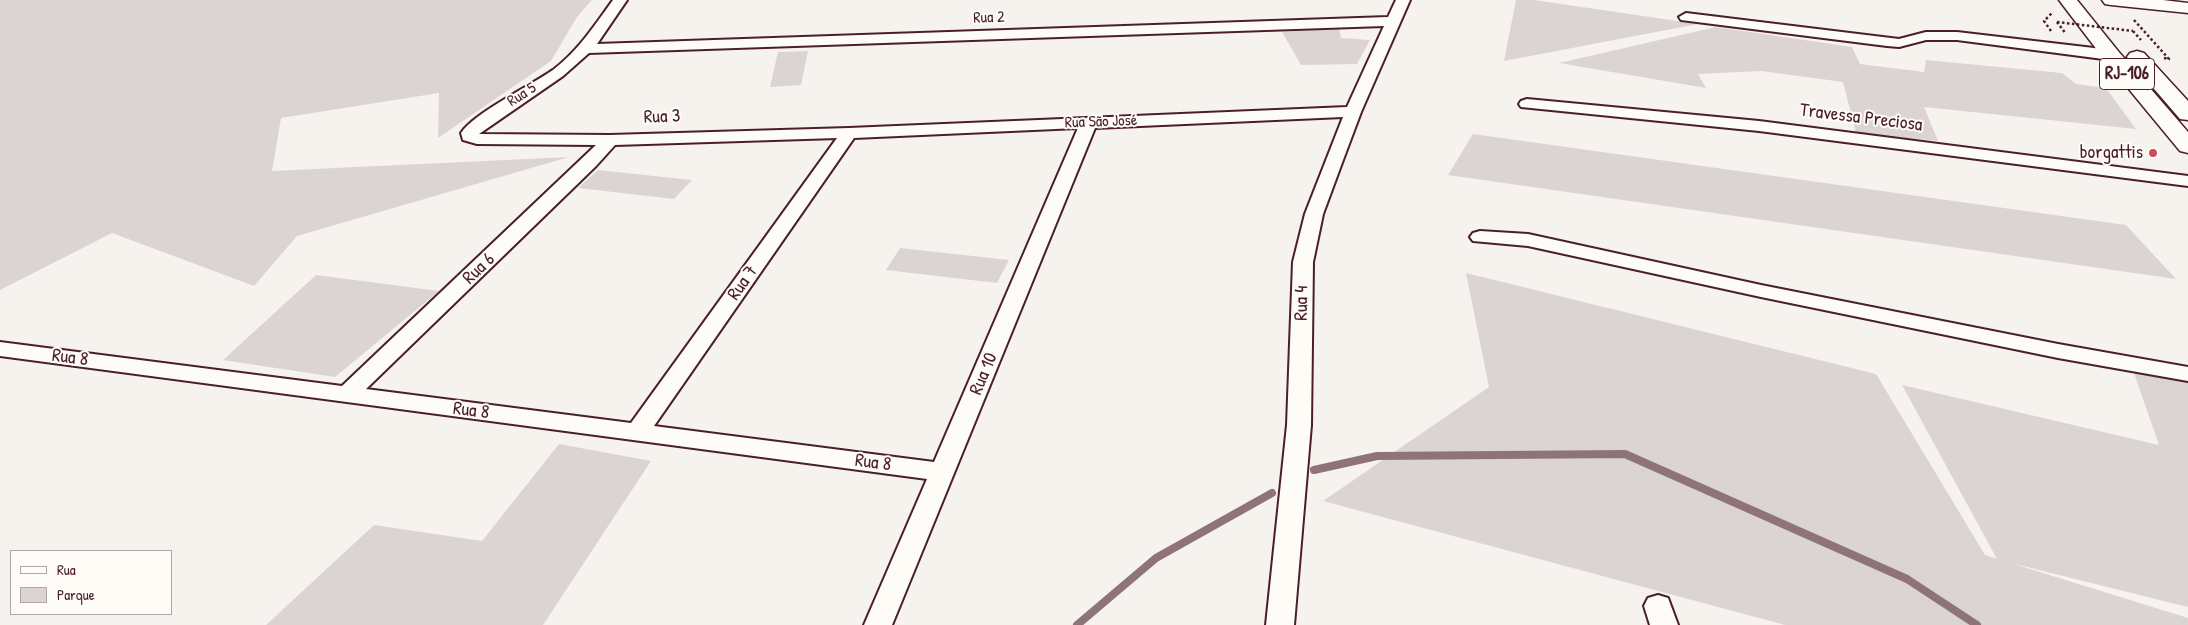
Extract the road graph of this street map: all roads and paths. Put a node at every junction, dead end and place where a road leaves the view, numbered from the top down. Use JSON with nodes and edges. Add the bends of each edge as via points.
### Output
{"nodes":[{"id":1,"x":620,"y":0,"type":"edge"},
{"id":2,"x":1403,"y":0,"type":"edge"},
{"id":3,"x":2068,"y":0,"type":"edge"},
{"id":4,"x":2090,"y":0,"type":"edge"},
{"id":5,"x":2049,"y":7,"type":"dead end"},
{"id":6,"x":2106,"y":7,"type":"edge"},
{"id":7,"x":2188,"y":8,"type":"edge"},
{"id":8,"x":1686,"y":17,"type":"dead end"},
{"id":9,"x":1395,"y":21,"type":"junction"},
{"id":10,"x":2044,"y":21,"type":"dead end"},
{"id":11,"x":2058,"y":22,"type":"dead end"},
{"id":12,"x":2123,"y":43,"type":"junction"},
{"id":13,"x":585,"y":49,"type":"junction"},
{"id":14,"x":1527,"y":104,"type":"dead end"},
{"id":15,"x":1353,"y":112,"type":"junction"},
{"id":16,"x":2188,"y":114,"type":"edge"},
{"id":17,"x":1089,"y":122,"type":"junction"},
{"id":18,"x":849,"y":133,"type":"junction"},
{"id":19,"x":477,"y":139,"type":"joint"},
{"id":20,"x":610,"y":140,"type":"junction"},
{"id":21,"x":2188,"y":146,"type":"edge"},
{"id":22,"x":2188,"y":181,"type":"edge"},
{"id":23,"x":1480,"y":237,"type":"dead end"},
{"id":24,"x":0,"y":349,"type":"edge"},
{"id":25,"x":2188,"y":374,"type":"edge"},
{"id":26,"x":346,"y":395,"type":"junction"},
{"id":27,"x":637,"y":433,"type":"junction"},
{"id":28,"x":942,"y":472,"type":"junction"},
{"id":29,"x":878,"y":625,"type":"edge"},
{"id":30,"x":1280,"y":625,"type":"edge"}],
"edges":[{"from":1,"to":13,"type":"street"},
{"from":2,"to":9,"type":"street","name":"Rua 4"},
{"from":3,"to":12,"type":"main road","number":"RJ-106"},
{"from":4,"to":6,"type":"main road"},
{"from":5,"to":10,"type":"path","via":[[2054,13]]},
{"from":6,"to":7,"type":"main road"},
{"from":8,"to":12,"type":"street","via":[[1898,43],[1926,36],[1957,36]]},
{"from":9,"to":13,"type":"street","name":"Rua 2"},
{"from":9,"to":15,"type":"street","name":"Rua 4"},
{"from":11,"to":12,"type":"path","bridge":true},
{"from":12,"to":16,"type":"main road","number":"RJ-106"},
{"from":12,"to":21,"type":"main road","number":"RJ-106"},
{"from":13,"to":19,"type":"street","name":"Rua 5","via":[[551,77],[469,133]]},
{"from":14,"to":22,"type":"street","name":"Travessa Preciosa","via":[[1758,126]]},
{"from":15,"to":17,"type":"street","name":"Rua São José"},
{"from":15,"to":30,"type":"street","name":"Rua 4","via":[[1314,214],[1303,262],[1299,425]]},
{"from":17,"to":18,"type":"street","name":"Rua São José"},
{"from":17,"to":28,"type":"street","name":"Rua 10"},
{"from":18,"to":20,"type":"street","name":"Rua 3"},
{"from":18,"to":27,"type":"street","name":"Rua 7"},
{"from":19,"to":20,"type":"street","name":"Rua 3"},
{"from":20,"to":26,"type":"street","name":"Rua 6"},
{"from":23,"to":25,"type":"street","via":[[1528,240],[2049,349]]},
{"from":24,"to":26,"type":"street","name":"Rua 8"},
{"from":26,"to":27,"type":"street","name":"Rua 8"},
{"from":27,"to":28,"type":"street","name":"Rua 8"},
{"from":28,"to":29,"type":"street","name":"Rua 10"}]}
